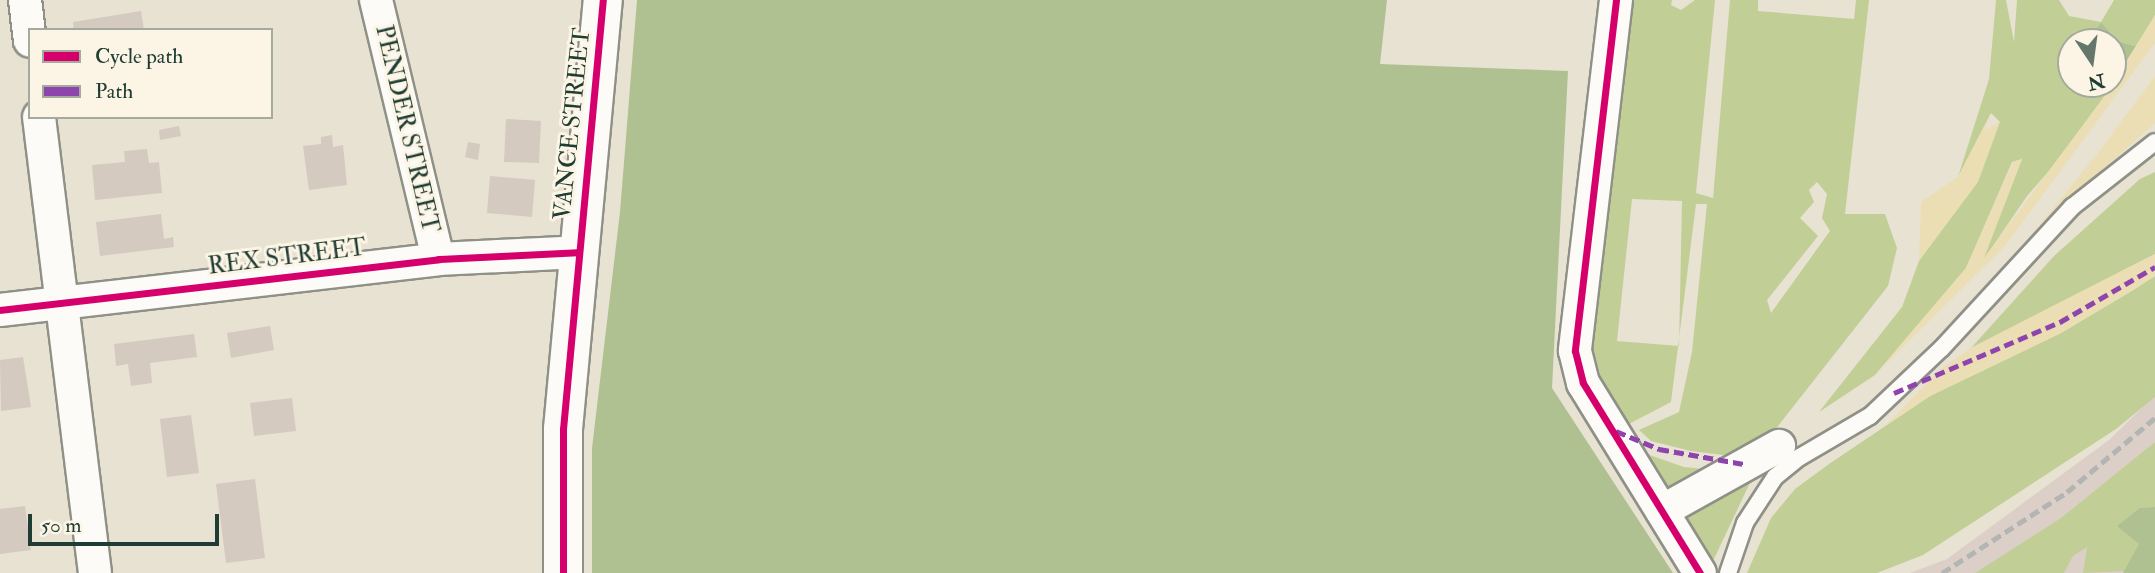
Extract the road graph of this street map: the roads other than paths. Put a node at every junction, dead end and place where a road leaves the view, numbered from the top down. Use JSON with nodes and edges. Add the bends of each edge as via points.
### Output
{"nodes":[{"id":1,"x":25,"y":0,"type":"edge"},
{"id":2,"x":376,"y":0,"type":"edge"},
{"id":3,"x":603,"y":0,"type":"edge"},
{"id":4,"x":1616,"y":0,"type":"edge"},
{"id":5,"x":28,"y":28,"type":"edge"},
{"id":6,"x":39,"y":119,"type":"edge"},
{"id":7,"x":2155,"y":142,"type":"edge"},
{"id":8,"x":579,"y":252,"type":"junction"},
{"id":9,"x":438,"y":259,"type":"junction"},
{"id":10,"x":61,"y":302,"type":"junction"},
{"id":11,"x":0,"y":310,"type":"edge"},
{"id":12,"x":1779,"y":446,"type":"dead end"},
{"id":13,"x":1662,"y":511,"type":"junction"},
{"id":14,"x":95,"y":573,"type":"edge"},
{"id":15,"x":563,"y":573,"type":"edge"},
{"id":16,"x":1700,"y":573,"type":"edge"},
{"id":17,"x":1728,"y":573,"type":"edge"}],
"edges":[{"from":1,"to":5,"type":"street"},
{"from":2,"to":9,"type":"street","name":"PENDER STREET"},
{"from":3,"to":8,"type":"street","name":"VANCE STREET"},
{"from":4,"to":13,"type":"street","via":[[1575,351],[1583,383]]},
{"from":6,"to":10,"type":"street"},
{"from":7,"to":17,"type":"lane","via":[[2072,207],[1942,348],[1870,416],[1775,477],[1745,523]]},
{"from":8,"to":9,"type":"street","name":"REX STREET"},
{"from":8,"to":15,"type":"street","via":[[563,429]]},
{"from":9,"to":10,"type":"street","name":"REX STREET"},
{"from":10,"to":11,"type":"street","name":"REX STREET"},
{"from":10,"to":14,"type":"street"},
{"from":12,"to":13,"type":"street"},
{"from":13,"to":16,"type":"street"}]}
